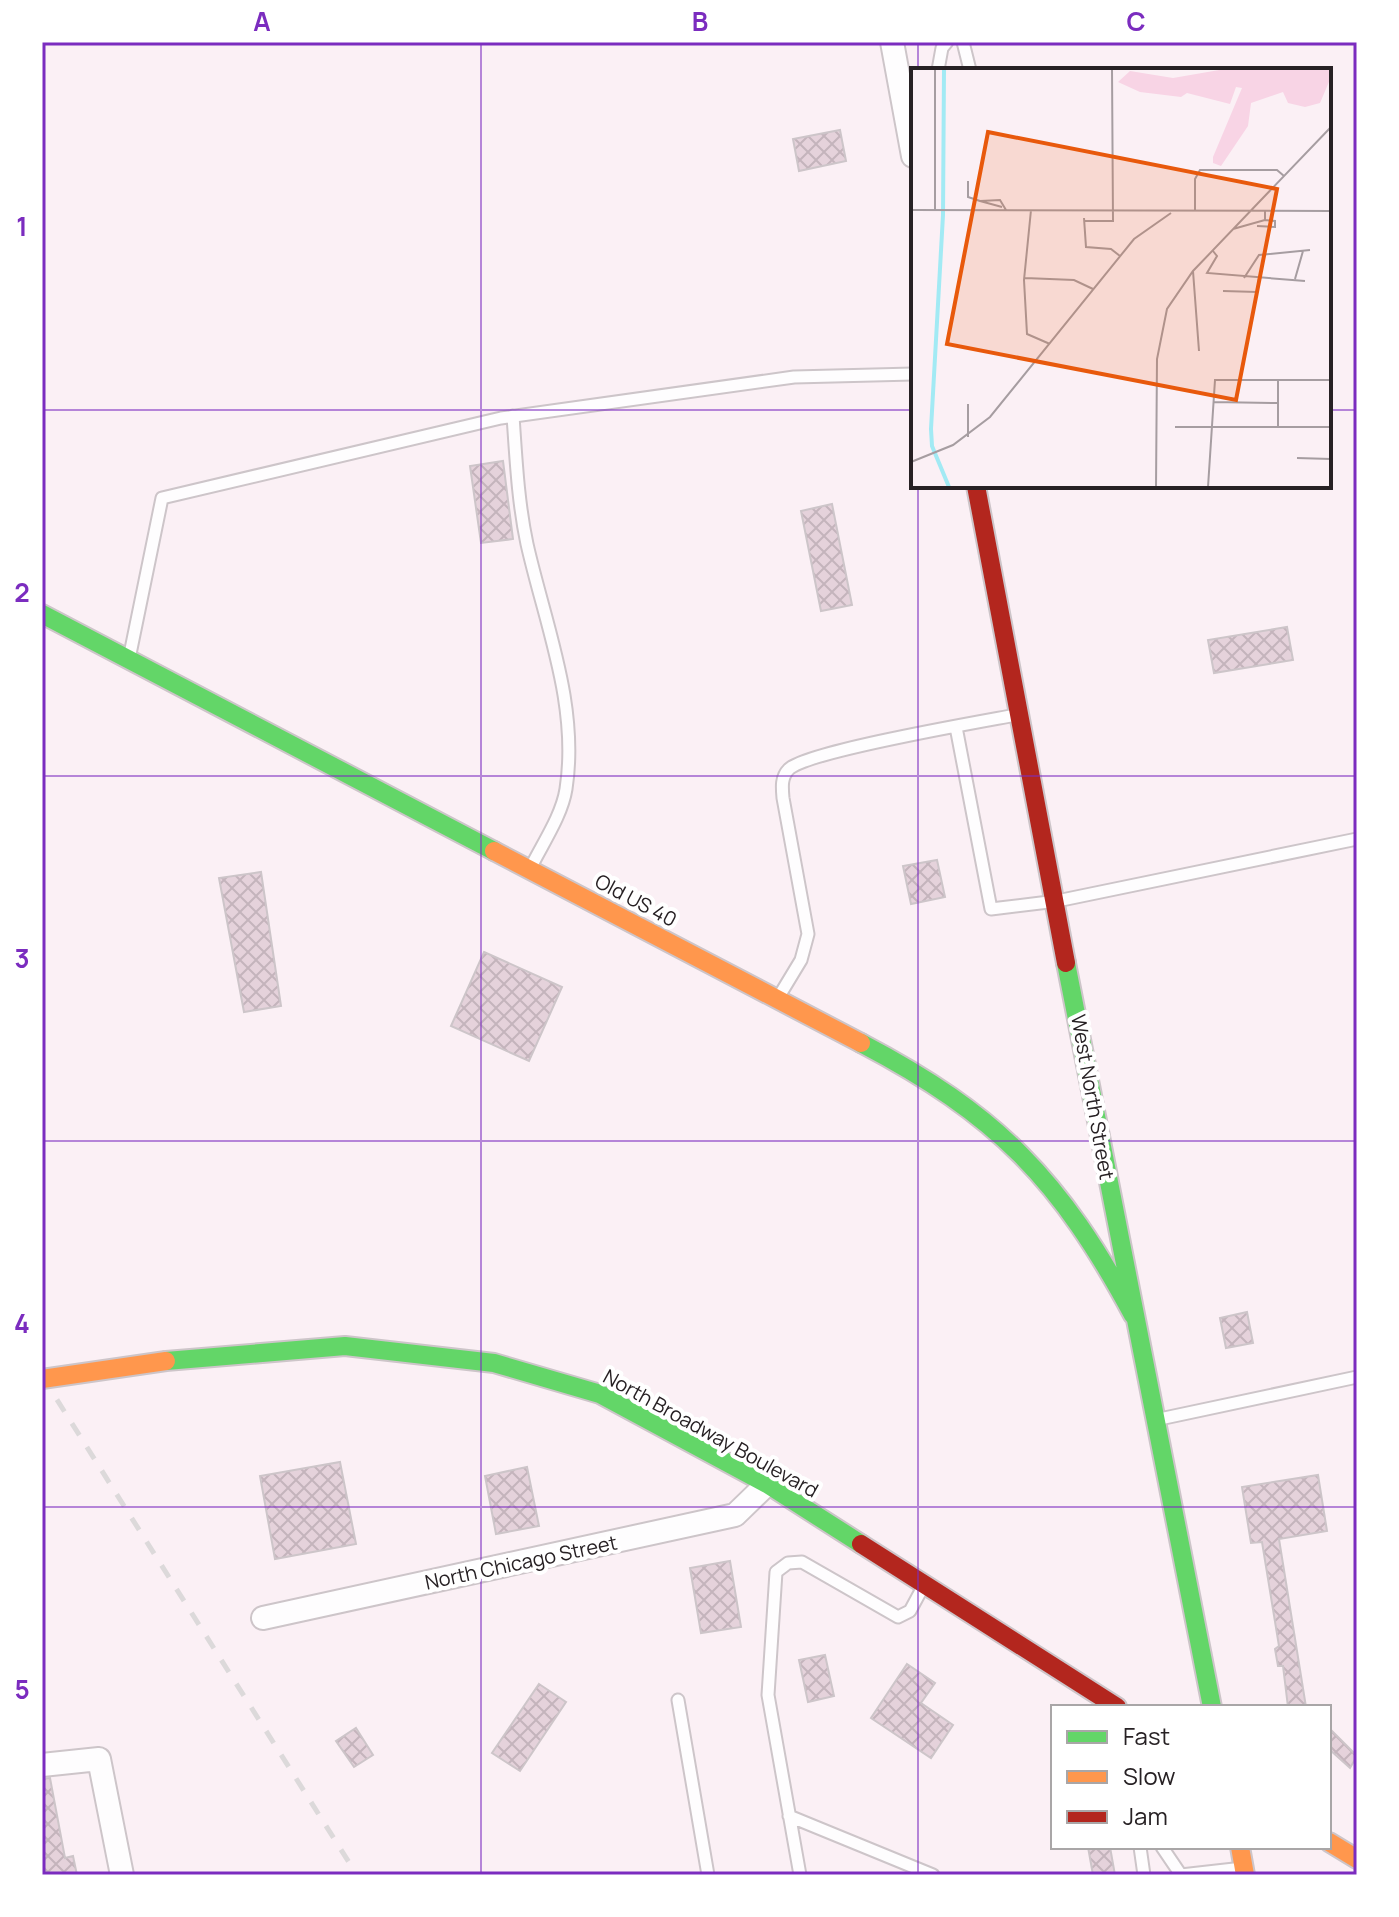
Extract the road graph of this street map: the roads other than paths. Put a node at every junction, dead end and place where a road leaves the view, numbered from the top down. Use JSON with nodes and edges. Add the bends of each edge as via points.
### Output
{"nodes":[{"id":1,"x":892,"y":42,"type":"edge"},
{"id":2,"x":947,"y":42,"type":"edge"},
{"id":3,"x":963,"y":42,"type":"edge"},
{"id":4,"x":938,"y":68,"type":"edge"},
{"id":5,"x":970,"y":68,"type":"edge"},
{"id":6,"x":911,"y":145,"type":"edge"},
{"id":7,"x":911,"y":374,"type":"edge"},
{"id":8,"x":513,"y":416,"type":"junction"},
{"id":9,"x":976,"y":488,"type":"edge"},
{"id":10,"x":42,"y":614,"type":"edge"},
{"id":11,"x":129,"y":659,"type":"junction"},
{"id":12,"x":1020,"y":714,"type":"junction"},
{"id":13,"x":956,"y":727,"type":"junction"},
{"id":14,"x":1357,"y":839,"type":"edge"},
{"id":15,"x":530,"y":869,"type":"junction"},
{"id":16,"x":1057,"y":901,"type":"junction"},
{"id":17,"x":777,"y":999,"type":"junction"},
{"id":18,"x":1133,"y":1315,"type":"junction"},
{"id":19,"x":1357,"y":1377,"type":"edge"},
{"id":20,"x":42,"y":1379,"type":"edge"},
{"id":21,"x":1154,"y":1420,"type":"junction"},
{"id":22,"x":767,"y":1484,"type":"junction"},
{"id":23,"x":925,"y":1584,"type":"junction"},
{"id":24,"x":263,"y":1618,"type":"dead end"},
{"id":25,"x":678,"y":1700,"type":"dead end"},
{"id":26,"x":1112,"y":1705,"type":"edge"},
{"id":27,"x":1212,"y":1705,"type":"edge"},
{"id":28,"x":42,"y":1765,"type":"edge"},
{"id":29,"x":789,"y":1816,"type":"junction"},
{"id":30,"x":1331,"y":1843,"type":"edge"},
{"id":31,"x":1140,"y":1849,"type":"edge"},
{"id":32,"x":1163,"y":1849,"type":"edge"},
{"id":33,"x":1240,"y":1849,"type":"edge"},
{"id":34,"x":1357,"y":1859,"type":"edge"},
{"id":35,"x":1244,"y":1872,"type":"edge"},
{"id":36,"x":122,"y":1875,"type":"edge"},
{"id":37,"x":708,"y":1875,"type":"edge"},
{"id":38,"x":800,"y":1875,"type":"edge"},
{"id":39,"x":933,"y":1875,"type":"edge"},
{"id":40,"x":1144,"y":1875,"type":"edge"},
{"id":41,"x":1181,"y":1875,"type":"edge"}],
"edges":[{"from":1,"to":6,"type":"street"},
{"from":2,"to":4,"type":"lane"},
{"from":3,"to":5,"type":"lane"},
{"from":7,"to":8,"type":"lane","via":[[794,377]]},
{"from":8,"to":11,"type":"lane","via":[[162,498]]},
{"from":8,"to":15,"type":"lane","via":[[526,541],[561,669],[567,731],[566,790]]},
{"from":9,"to":12,"type":"street","name":"West North Street"},
{"from":10,"to":11,"type":"street","name":"Old US 40"},
{"from":11,"to":15,"type":"street","name":"Old US 40"},
{"from":12,"to":13,"type":"lane"},
{"from":12,"to":16,"type":"street","name":"West North Street"},
{"from":13,"to":16,"type":"lane","via":[[991,909]]},
{"from":13,"to":17,"type":"lane","via":[[806,760],[790,768],[782,780],[808,934],[801,960]]},
{"from":14,"to":16,"type":"lane"},
{"from":15,"to":17,"type":"street","name":"Old US 40"},
{"from":16,"to":18,"type":"street","name":"West North Street"},
{"from":17,"to":18,"type":"street","name":"Old US 40","via":[[900,1064],[996,1128],[1058,1191]]},
{"from":18,"to":21,"type":"street","name":"West North Street"},
{"from":19,"to":21,"type":"lane"},
{"from":20,"to":22,"type":"street","name":"North Broadway Boulevard","bridge":true,"via":[[166,1361],[345,1346],[494,1363],[600,1394]]},
{"from":21,"to":27,"type":"street","name":"West North Street"},
{"from":22,"to":23,"type":"street","name":"North Broadway Boulevard"},
{"from":22,"to":24,"type":"street","name":"North Chicago Street","via":[[735,1515]]},
{"from":23,"to":26,"type":"street","name":"North Broadway Boulevard","via":[[1083,1692]]},
{"from":23,"to":29,"type":"lane","via":[[910,1611],[898,1617],[802,1562],[788,1563],[776,1572],[768,1695]]},
{"from":25,"to":37,"type":"lane"},
{"from":28,"to":36,"type":"street","via":[[99,1759]]},
{"from":29,"to":38,"type":"lane"},
{"from":29,"to":39,"type":"lane"},
{"from":30,"to":34,"type":"street"},
{"from":31,"to":40,"type":"lane"},
{"from":32,"to":41,"type":"lane"},
{"from":33,"to":35,"type":"street"},
{"from":35,"to":41,"type":"lane"}]}
